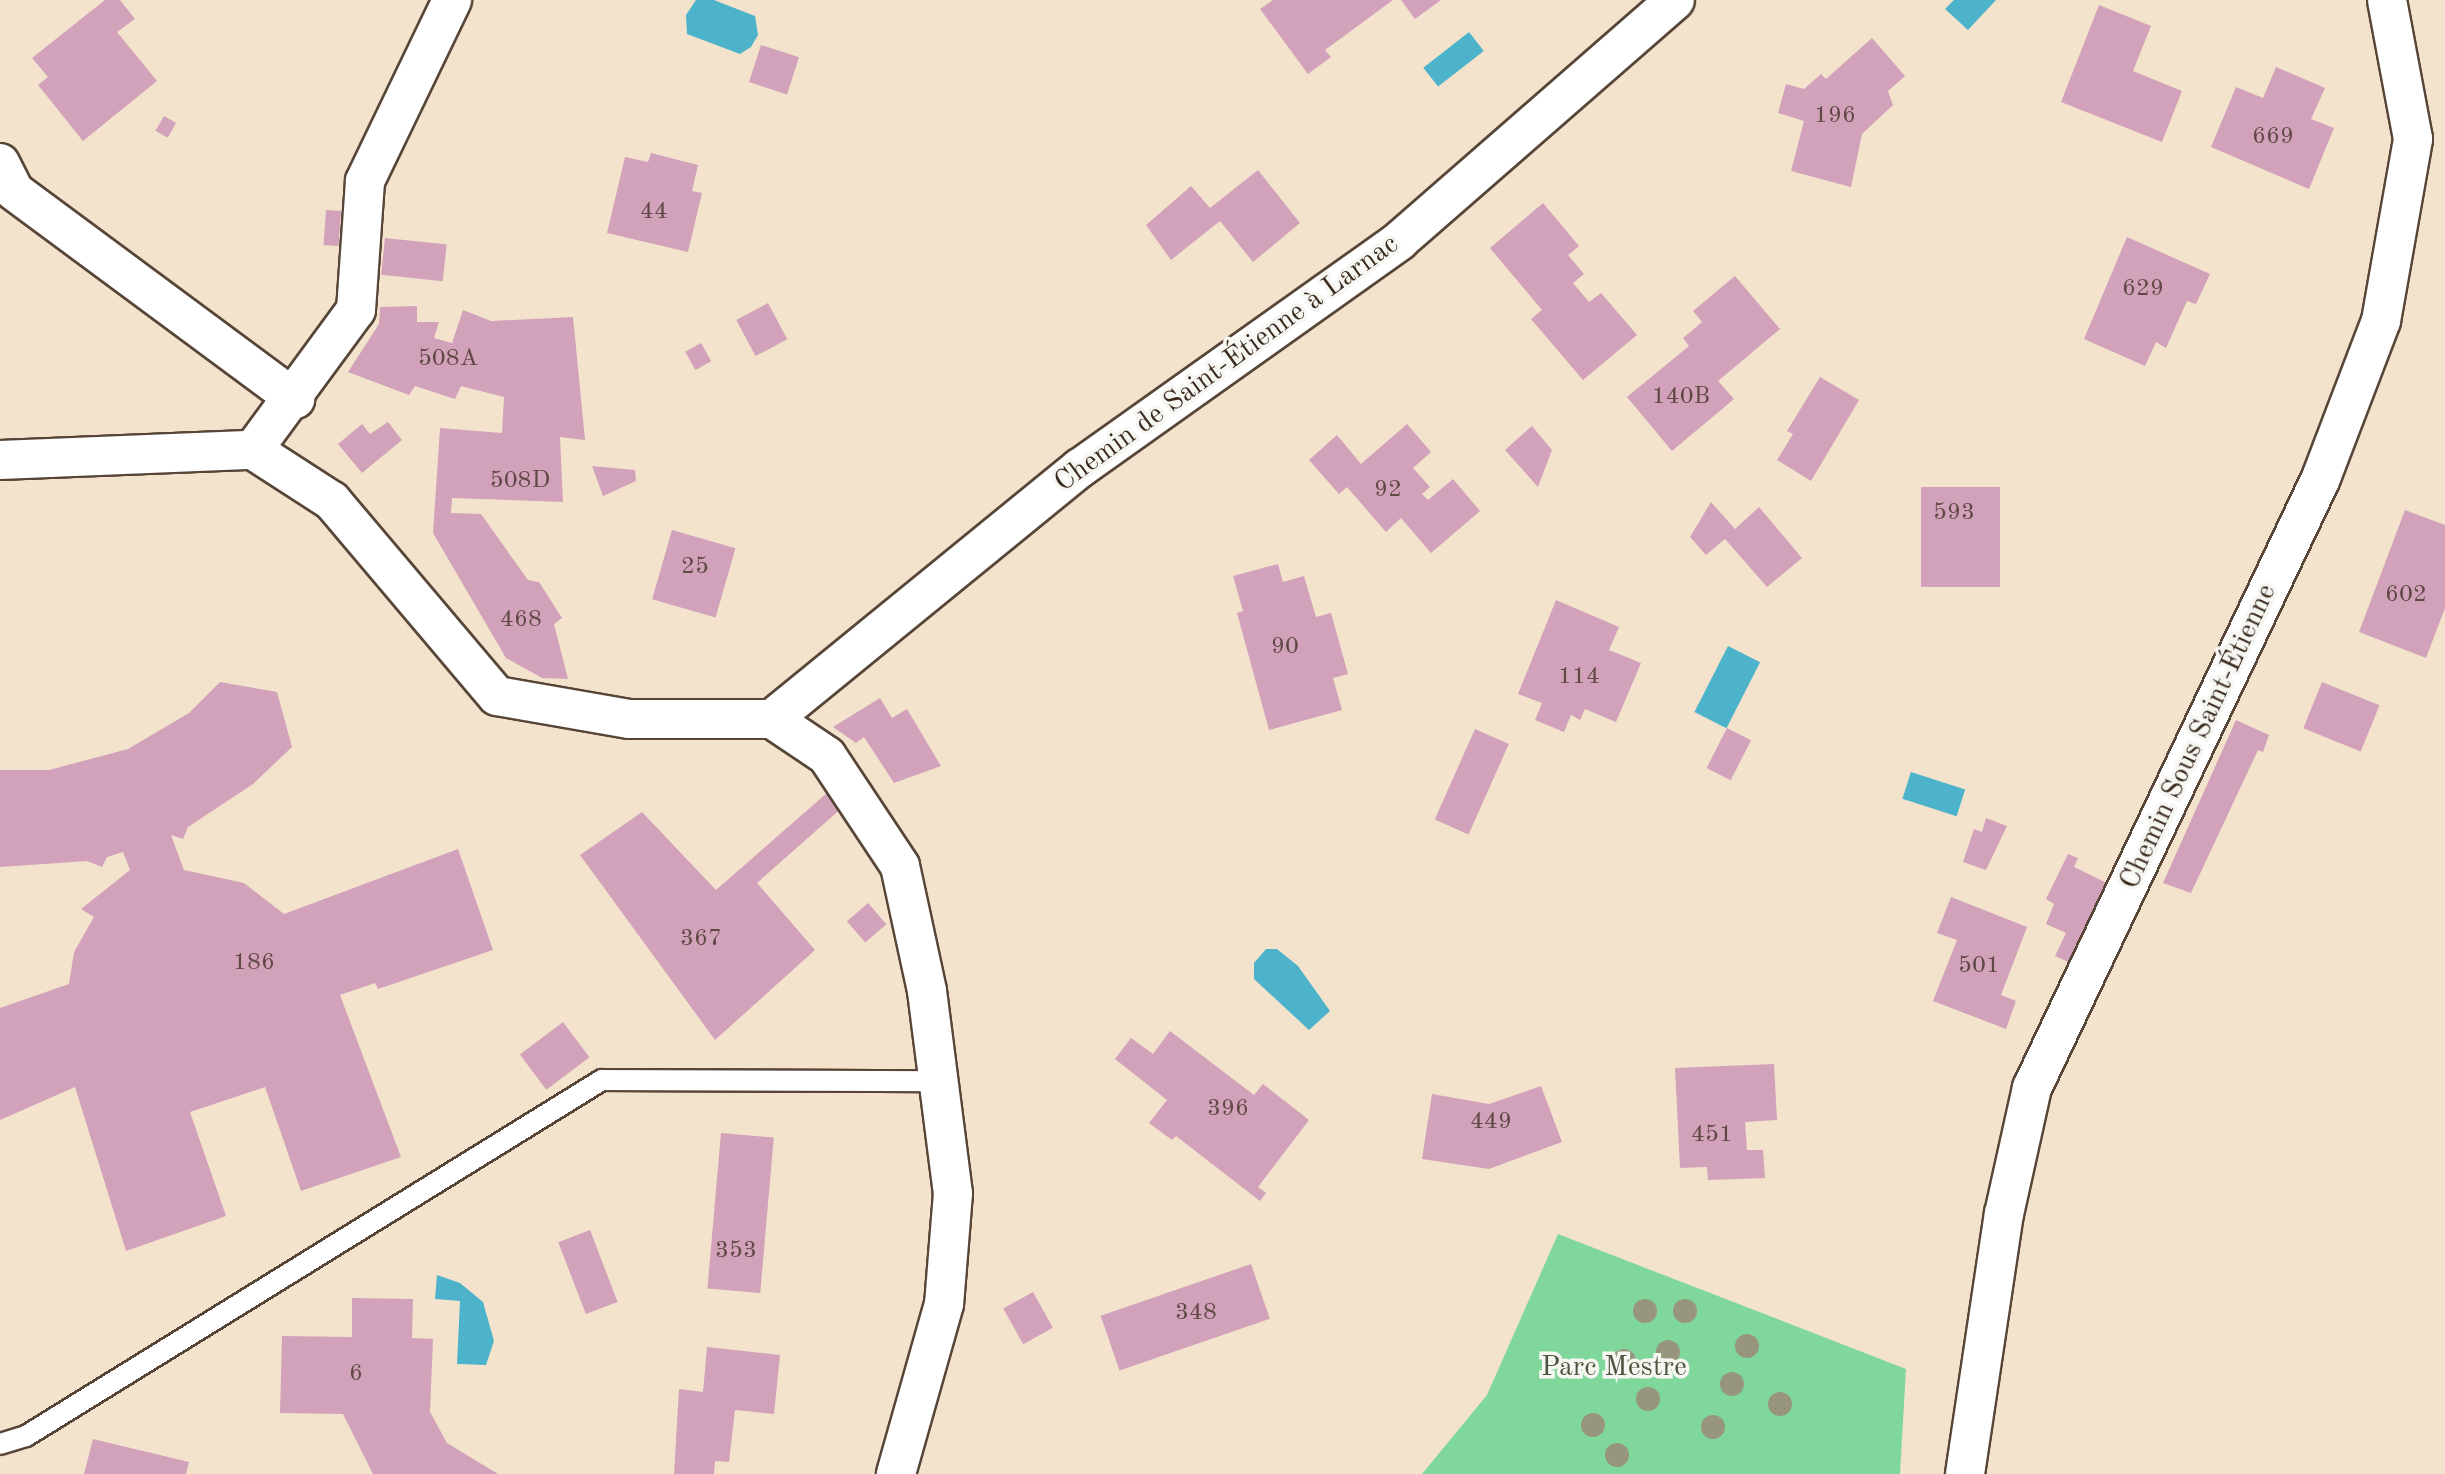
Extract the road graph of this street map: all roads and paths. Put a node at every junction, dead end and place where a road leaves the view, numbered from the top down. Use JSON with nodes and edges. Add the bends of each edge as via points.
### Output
{"nodes":[{"id":1,"x":452,"y":0,"type":"edge"},
{"id":2,"x":1675,"y":0,"type":"edge"},
{"id":3,"x":2387,"y":0,"type":"edge"},
{"id":4,"x":0,"y":163,"type":"edge"},
{"id":5,"x":295,"y":399,"type":"junction"},
{"id":6,"x":253,"y":450,"type":"junction"},
{"id":7,"x":0,"y":460,"type":"edge"},
{"id":8,"x":772,"y":719,"type":"junction"},
{"id":9,"x":938,"y":1081,"type":"junction"},
{"id":10,"x":0,"y":1444,"type":"edge"},
{"id":11,"x":896,"y":1474,"type":"edge"},
{"id":12,"x":1965,"y":1474,"type":"edge"}],
"edges":[{"from":1,"to":5,"type":"street","via":[[365,181],[356,310]]},
{"from":2,"to":8,"type":"street","name":"Chemin de Saint-Étienne à Larnac","via":[[1399,241],[1080,468]]},
{"from":3,"to":12,"type":"street","name":"Chemin Sous Saint-Étienne","via":[[2413,139],[2381,321],[2321,478],[2032,1088],[2004,1214]]},
{"from":4,"to":5,"type":"street","via":[[14,191]]},
{"from":5,"to":6,"type":"street"},
{"from":6,"to":7,"type":"street"},
{"from":6,"to":8,"type":"street","via":[[332,501],[497,696],[629,719]]},
{"from":8,"to":9,"type":"street","via":[[827,756],[900,866],[927,991]]},
{"from":9,"to":10,"type":"lane","via":[[602,1080],[26,1436]]},
{"from":9,"to":11,"type":"street","via":[[953,1193],[944,1304]]}]}
